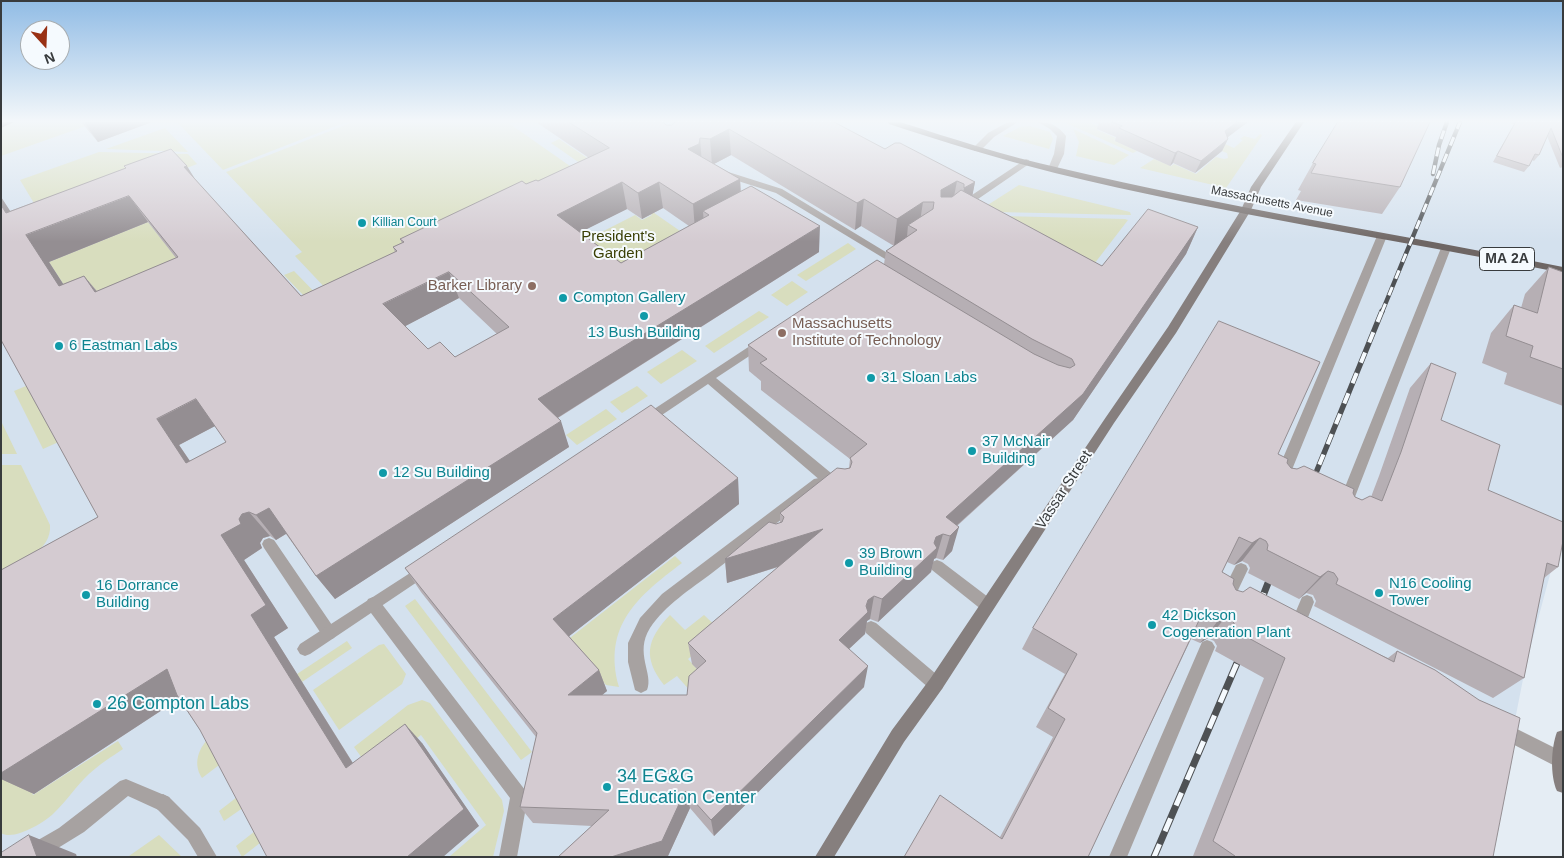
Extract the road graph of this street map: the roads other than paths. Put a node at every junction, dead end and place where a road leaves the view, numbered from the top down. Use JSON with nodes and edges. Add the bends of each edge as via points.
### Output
{"nodes":[{"id":1,"x":1026,"y":162,"type":"joint"},
{"id":2,"x":1056,"y":162,"type":"edge"},
{"id":3,"x":1273,"y":162,"type":"edge"},
{"id":4,"x":1053,"y":169,"type":"junction"},
{"id":5,"x":715,"y":171,"type":"edge"},
{"id":6,"x":779,"y":191,"type":"junction"},
{"id":7,"x":975,"y":197,"type":"edge"},
{"id":8,"x":763,"y":200,"type":"edge"},
{"id":9,"x":1246,"y":210,"type":"junction"},
{"id":10,"x":1382,"y":236,"type":"junction"},
{"id":11,"x":1446,"y":248,"type":"junction"},
{"id":12,"x":876,"y":265,"type":"edge"},
{"id":13,"x":1563,"y":270,"type":"edge"},
{"id":14,"x":776,"y":333,"type":"edge"},
{"id":15,"x":708,"y":378,"type":"junction"},
{"id":16,"x":634,"y":428,"type":"edge"},
{"id":17,"x":1278,"y":486,"type":"edge"},
{"id":18,"x":1340,"y":516,"type":"edge"},
{"id":19,"x":269,"y":544,"type":"dead end"},
{"id":20,"x":433,"y":564,"type":"edge"},
{"id":21,"x":937,"y":566,"type":"edge"},
{"id":22,"x":1241,"y":569,"type":"dead end"},
{"id":23,"x":1306,"y":602,"type":"dead end"},
{"id":24,"x":372,"y":604,"type":"junction"},
{"id":25,"x":987,"y":605,"type":"junction"},
{"id":26,"x":1224,"y":605,"type":"edge"},
{"id":27,"x":871,"y":628,"type":"edge"},
{"id":28,"x":1315,"y":632,"type":"edge"},
{"id":29,"x":329,"y":633,"type":"junction"},
{"id":30,"x":1207,"y":647,"type":"edge"},
{"id":31,"x":305,"y":649,"type":"dead end"},
{"id":32,"x":936,"y":684,"type":"junction"},
{"id":33,"x":641,"y":685,"type":"dead end"},
{"id":34,"x":1490,"y":723,"type":"edge"},
{"id":35,"x":1561,"y":748,"type":"edge"},
{"id":36,"x":1563,"y":785,"type":"edge"},
{"id":37,"x":25,"y":857,"type":"edge"},
{"id":38,"x":208,"y":857,"type":"edge"},
{"id":39,"x":508,"y":857,"type":"edge"},
{"id":40,"x":824,"y":857,"type":"edge"},
{"id":41,"x":1118,"y":857,"type":"edge"}],
"edges":[{"from":1,"to":4,"type":"main road","name":"Massachusetts Avenue","number":"MA 2A"},
{"from":1,"to":7,"type":"street"},
{"from":2,"to":4,"type":"street"},
{"from":3,"to":9,"type":"main road","name":"Vassar Street","via":[[1256,187]]},
{"from":4,"to":9,"type":"main road","name":"Massachusetts Avenue","number":"MA 2A"},
{"from":5,"to":6,"type":"street"},
{"from":6,"to":8,"type":"street"},
{"from":6,"to":12,"type":"street","via":[[892,254]]},
{"from":9,"to":10,"type":"main road","name":"Massachusetts Avenue","number":"MA 2A"},
{"from":9,"to":25,"type":"main road","name":"Vassar Street","via":[[1172,330]]},
{"from":10,"to":11,"type":"main road","name":"Massachusetts Avenue","number":"MA 2A"},
{"from":10,"to":17,"type":"street"},
{"from":11,"to":13,"type":"main road","name":"Massachusetts Avenue","number":"MA 2A"},
{"from":11,"to":18,"type":"street"},
{"from":14,"to":15,"type":"street"},
{"from":15,"to":16,"type":"street"},
{"from":15,"to":33,"type":"street","via":[[830,480],[764,533],[667,599],[645,623],[636,644]]},
{"from":19,"to":29,"type":"street"},
{"from":20,"to":24,"type":"street"},
{"from":21,"to":25,"type":"street"},
{"from":22,"to":26,"type":"street"},
{"from":23,"to":28,"type":"street","via":[[1298,622]]},
{"from":24,"to":29,"type":"street"},
{"from":24,"to":39,"type":"street","via":[[519,796]]},
{"from":25,"to":32,"type":"main road","name":"Vassar Street"},
{"from":27,"to":32,"type":"street"},
{"from":29,"to":31,"type":"street"},
{"from":30,"to":41,"type":"street"},
{"from":32,"to":40,"type":"main road","name":"Vassar Street","via":[[898,736]]},
{"from":34,"to":35,"type":"street"},
{"from":35,"to":36,"type":"main road"},
{"from":37,"to":38,"type":"street","via":[[88,820],[126,787],[163,803],[194,834]]}]}
